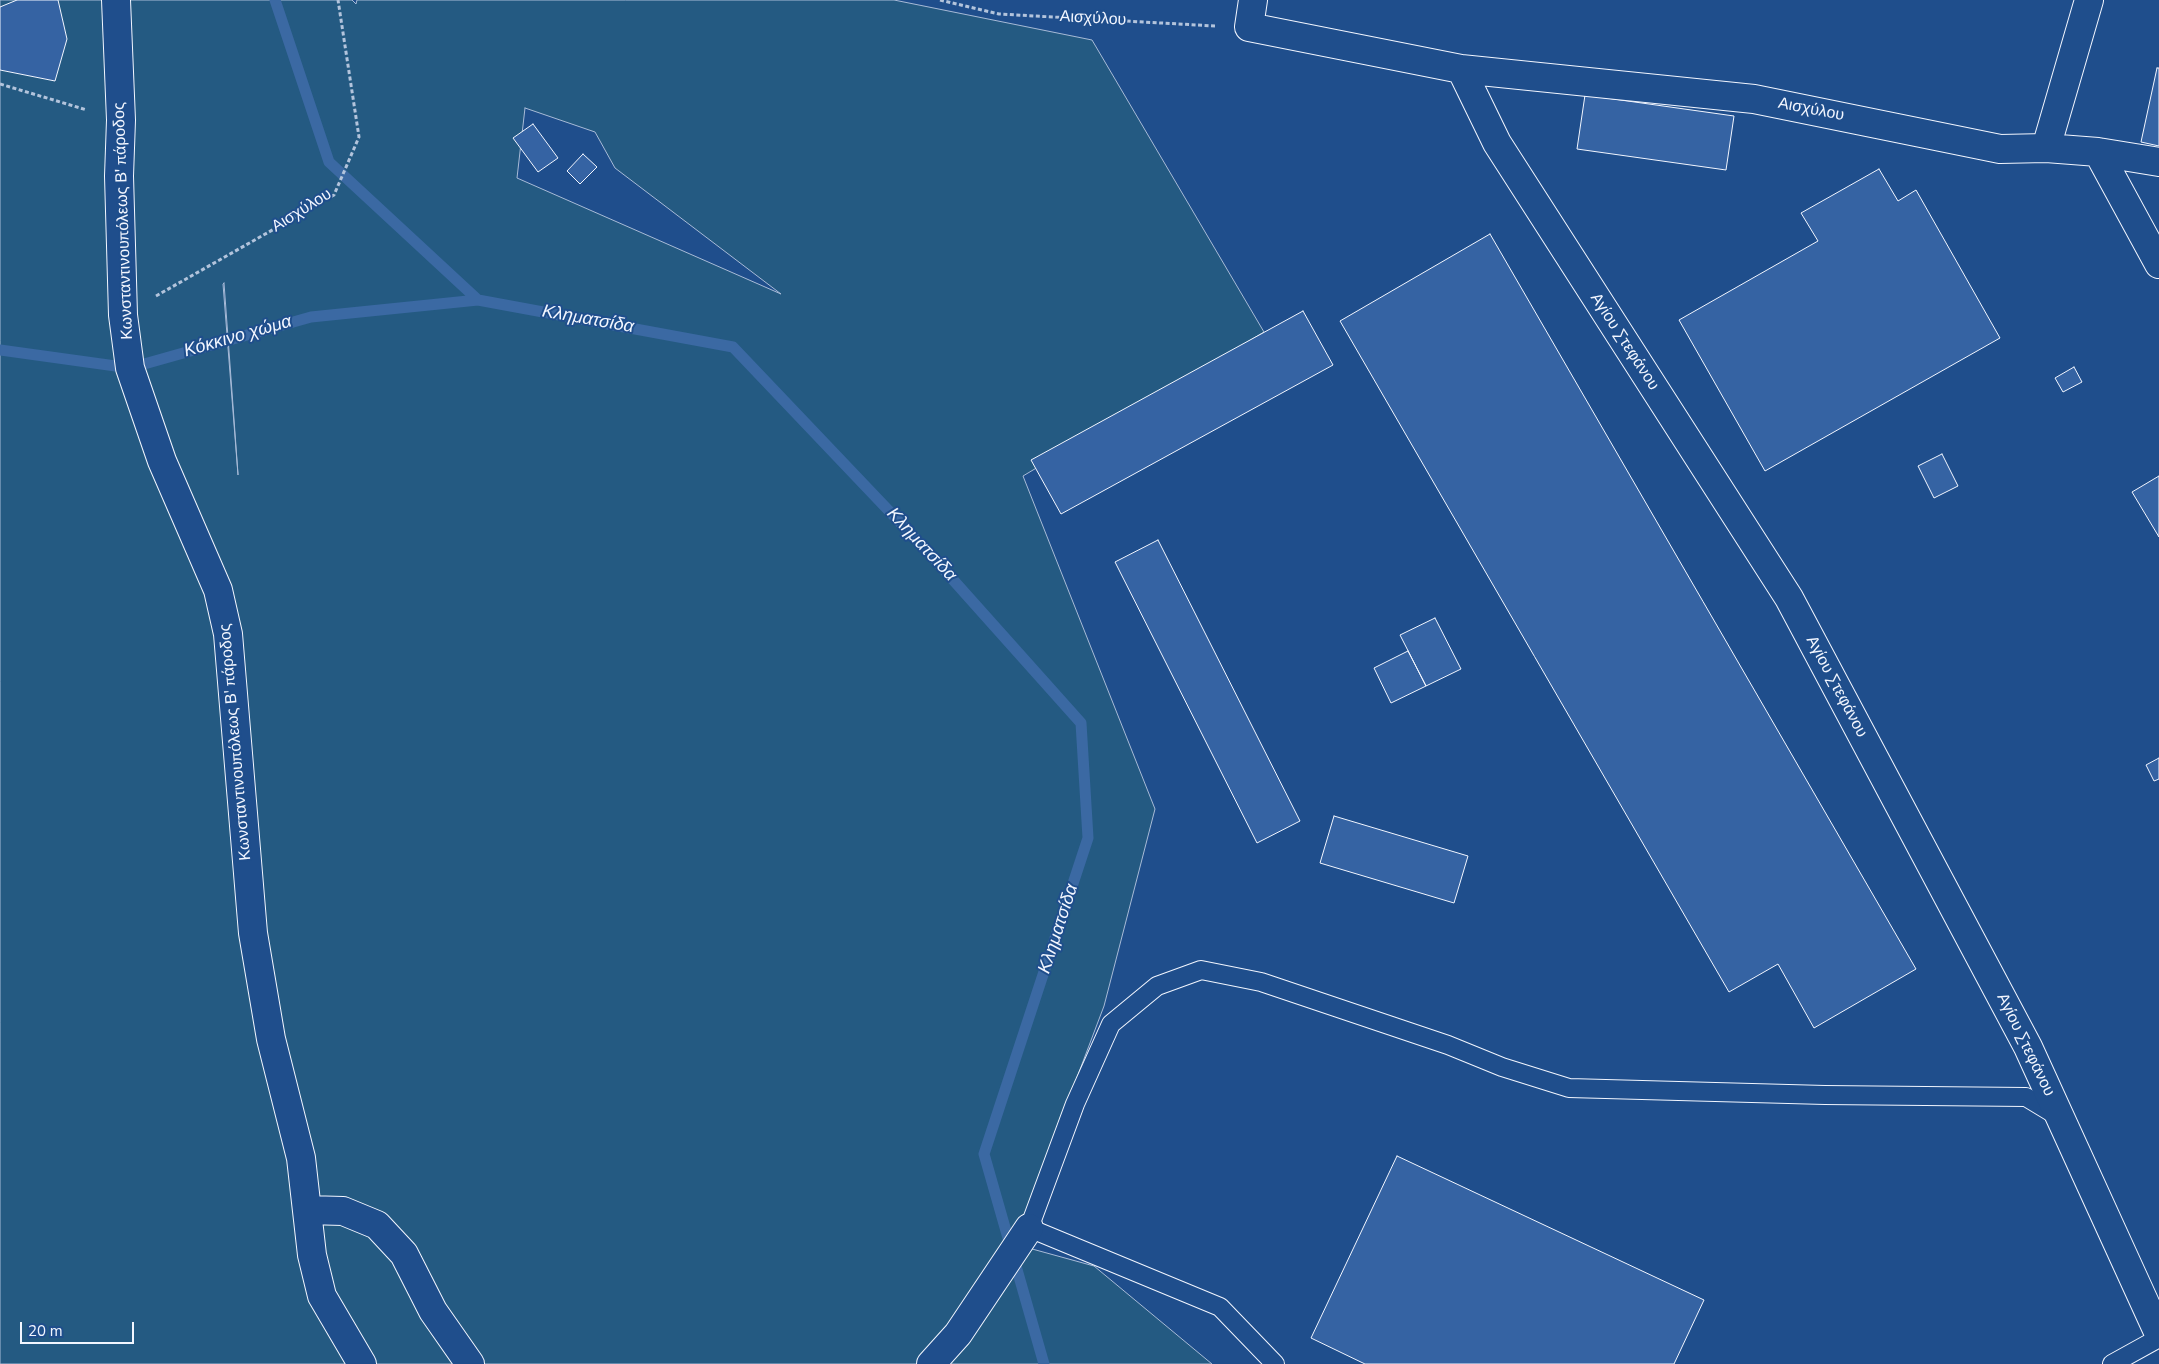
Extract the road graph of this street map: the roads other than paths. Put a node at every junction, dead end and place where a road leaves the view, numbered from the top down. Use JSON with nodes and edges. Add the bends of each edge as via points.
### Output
{"nodes":[{"id":1,"x":116,"y":0,"type":"edge"},
{"id":2,"x":1253,"y":0,"type":"edge"},
{"id":3,"x":2089,"y":0,"type":"edge"},
{"id":4,"x":1460,"y":69,"type":"junction"},
{"id":5,"x":2046,"y":148,"type":"junction"},
{"id":6,"x":2098,"y":152,"type":"junction"},
{"id":7,"x":2159,"y":162,"type":"edge"},
{"id":8,"x":2159,"y":264,"type":"edge"},
{"id":9,"x":2059,"y":1117,"type":"junction"},
{"id":10,"x":307,"y":1210,"type":"junction"},
{"id":11,"x":1029,"y":1228,"type":"junction"},
{"id":12,"x":2159,"y":1336,"type":"edge"},
{"id":13,"x":362,"y":1364,"type":"edge"},
{"id":14,"x":470,"y":1364,"type":"edge"},
{"id":15,"x":931,"y":1364,"type":"edge"},
{"id":16,"x":1275,"y":1364,"type":"edge"},
{"id":17,"x":2112,"y":1364,"type":"edge"}],
"edges":[{"from":1,"to":10,"type":"street","name":"Κωνσταντινουπόλεως Β' πάροδος","via":[[123,315],[130,368],[162,461],[218,590],[228,634],[253,933],[271,1039],[300,1158]]},
{"from":2,"to":4,"type":"street","name":"Αισχύλου","via":[[1248,27]]},
{"from":3,"to":5,"type":"street"},
{"from":4,"to":5,"type":"street","name":"Αισχύλου","via":[[1754,99],[2000,149]]},
{"from":4,"to":9,"type":"street","name":"Αγίου Στεφάνου","via":[[1497,144],[1789,598],[2028,1047]]},
{"from":5,"to":6,"type":"street","name":"Αισχύλου"},
{"from":6,"to":7,"type":"street","name":"Αισχύλου"},
{"from":6,"to":8,"type":"street"},
{"from":9,"to":11,"type":"lane","via":[[2026,1097],[1569,1088],[1261,982],[1201,970],[1157,986],[1111,1024],[1074,1104]]},
{"from":9,"to":12,"type":"street","name":"Αγίου Στεφάνου"},
{"from":10,"to":13,"type":"street","name":"Κωνσταντινουπόλεως Β' πάροδος","via":[[312,1255],[322,1296]]},
{"from":10,"to":14,"type":"street","via":[[343,1210],[377,1225],[404,1254],[432,1311]]},
{"from":11,"to":15,"type":"street","via":[[958,1334]]},
{"from":11,"to":16,"type":"lane","via":[[1220,1307]]},
{"from":12,"to":17,"type":"lane"}]}
